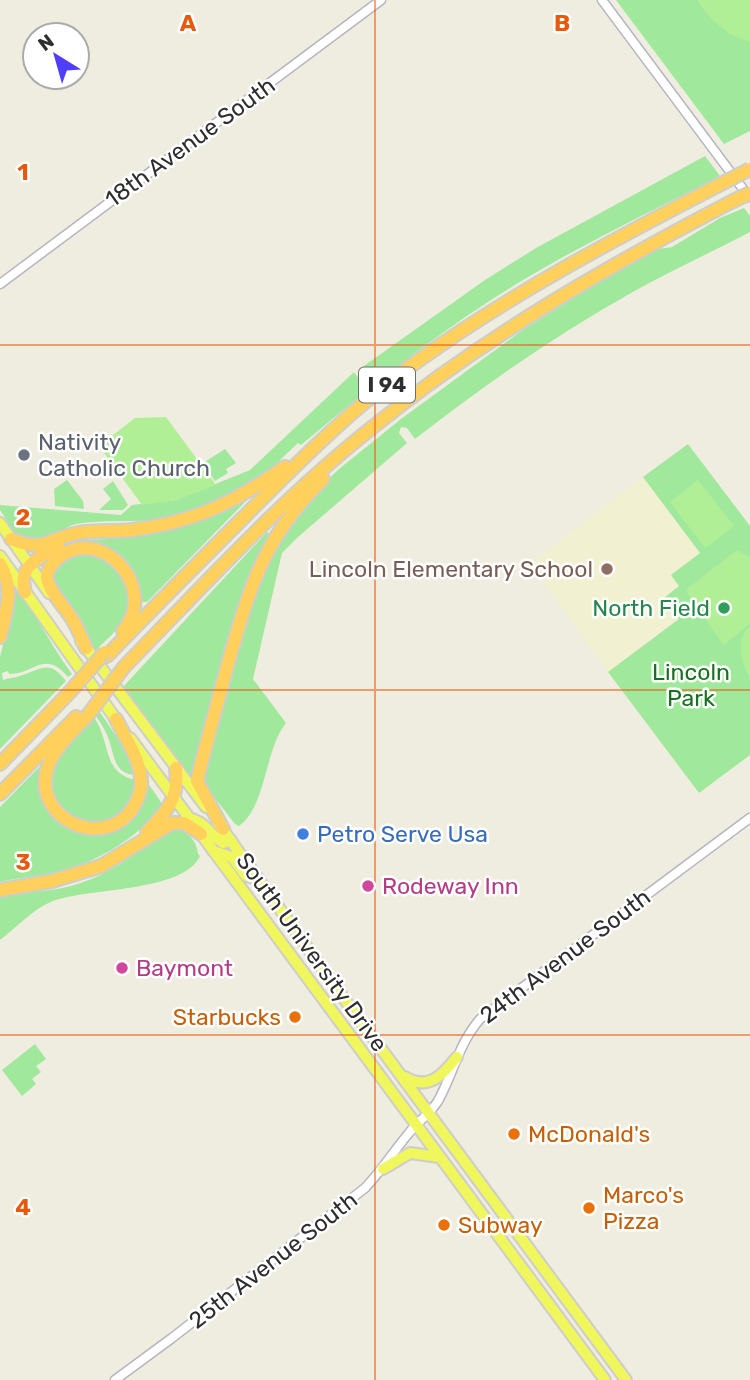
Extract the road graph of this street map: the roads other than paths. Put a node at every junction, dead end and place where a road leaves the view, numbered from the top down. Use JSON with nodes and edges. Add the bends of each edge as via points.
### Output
{"nodes":[{"id":1,"x":380,"y":0,"type":"edge"},
{"id":2,"x":602,"y":0,"type":"edge"},
{"id":3,"x":750,"y":169,"type":"edge"},
{"id":4,"x":750,"y":195,"type":"edge"},
{"id":5,"x":0,"y":285,"type":"edge"},
{"id":6,"x":394,"y":411,"type":"junction"},
{"id":7,"x":317,"y":446,"type":"junction"},
{"id":8,"x":0,"y":525,"type":"edge"},
{"id":9,"x":66,"y":537,"type":"junction"},
{"id":10,"x":11,"y":539,"type":"junction"},
{"id":11,"x":0,"y":556,"type":"edge"},
{"id":12,"x":0,"y":564,"type":"edge"},
{"id":13,"x":30,"y":566,"type":"junction"},
{"id":14,"x":25,"y":592,"type":"junction"},
{"id":15,"x":0,"y":638,"type":"edge"},
{"id":16,"x":86,"y":648,"type":"junction"},
{"id":17,"x":106,"y":654,"type":"junction"},
{"id":18,"x":85,"y":712,"type":"junction"},
{"id":19,"x":116,"y":719,"type":"junction"},
{"id":20,"x":0,"y":764,"type":"edge"},
{"id":21,"x":176,"y":768,"type":"junction"},
{"id":22,"x":0,"y":794,"type":"edge"},
{"id":23,"x":175,"y":797,"type":"junction"},
{"id":24,"x":189,"y":818,"type":"junction"},
{"id":25,"x":750,"y":818,"type":"edge"},
{"id":26,"x":201,"y":834,"type":"junction"},
{"id":27,"x":227,"y":835,"type":"junction"},
{"id":28,"x":213,"y":851,"type":"junction"},
{"id":29,"x":124,"y":853,"type":"junction"},
{"id":30,"x":259,"y":879,"type":"junction"},
{"id":31,"x":0,"y":890,"type":"edge"},
{"id":32,"x":457,"y":1057,"type":"junction"},
{"id":33,"x":401,"y":1074,"type":"junction"},
{"id":34,"x":430,"y":1113,"type":"junction"},
{"id":35,"x":416,"y":1125,"type":"junction"},
{"id":36,"x":439,"y":1157,"type":"junction"},
{"id":37,"x":383,"y":1170,"type":"junction"},
{"id":38,"x":476,"y":1205,"type":"junction"},
{"id":39,"x":531,"y":1251,"type":"junction"},
{"id":40,"x":522,"y":1267,"type":"junction"},
{"id":41,"x":569,"y":1305,"type":"junction"},
{"id":42,"x":115,"y":1380,"type":"edge"},
{"id":43,"x":605,"y":1380,"type":"edge"},
{"id":44,"x":626,"y":1380,"type":"edge"}],
"edges":[{"from":1,"to":5,"type":"street","name":"18th Avenue South"},
{"from":2,"to":4,"type":"street"},
{"from":3,"to":7,"type":"highway","number":"I 94","bridge":true,"via":[[513,296],[421,358]]},
{"from":4,"to":6,"type":"highway","number":"I 94","bridge":true,"via":[[530,314]]},
{"from":6,"to":18,"type":"highway","number":"I 94","bridge":true,"via":[[288,499]]},
{"from":6,"to":27,"type":"highway","via":[[302,500],[273,539],[255,574],[197,781]]},
{"from":7,"to":9,"type":"highway","via":[[242,497],[207,513],[145,528]]},
{"from":7,"to":17,"type":"highway","number":"I 94"},
{"from":8,"to":10,"type":"main road","name":"South University Drive"},
{"from":9,"to":10,"type":"highway","via":[[28,546]]},
{"from":9,"to":13,"type":"highway"},
{"from":10,"to":13,"type":"main road","name":"South University Drive"},
{"from":11,"to":14,"type":"main road","name":"South University Drive"},
{"from":12,"to":15,"type":"highway","via":[[10,591]]},
{"from":13,"to":14,"type":"highway","via":[[22,576]]},
{"from":13,"to":16,"type":"main road","name":"South University Drive"},
{"from":14,"to":19,"type":"main road","name":"South University Drive"},
{"from":16,"to":17,"type":"highway","via":[[47,582],[51,566],[75,549],[109,555],[120,562],[133,586],[135,606],[129,624]]},
{"from":16,"to":21,"type":"main road","name":"South University Drive"},
{"from":17,"to":20,"type":"highway","number":"I 94","bridge":true},
{"from":18,"to":19,"type":"highway","via":[[55,752],[45,788],[57,811],[79,827],[105,829],[122,820],[140,793],[142,778]]},
{"from":18,"to":22,"type":"highway","number":"I 94"},
{"from":19,"to":23,"type":"main road","name":"South University Drive"},
{"from":21,"to":23,"type":"highway"},
{"from":21,"to":27,"type":"main road","name":"South University Drive"},
{"from":23,"to":24,"type":"main road","name":"South University Drive"},
{"from":23,"to":29,"type":"highway"},
{"from":24,"to":26,"type":"main road","name":"South University Drive"},
{"from":24,"to":27,"type":"main road","via":[[203,822],[223,842]]},
{"from":25,"to":32,"type":"street","name":"24th Avenue South","via":[[493,1009],[470,1031]]},
{"from":26,"to":28,"type":"main road","name":"South University Drive"},
{"from":26,"to":29,"type":"highway","via":[[184,823],[172,823]]},
{"from":27,"to":30,"type":"main road","name":"South University Drive"},
{"from":28,"to":30,"type":"main road","via":[[232,858],[246,876]]},
{"from":28,"to":35,"type":"main road","name":"South University Drive"},
{"from":29,"to":31,"type":"highway","via":[[79,874]]},
{"from":30,"to":33,"type":"main road","name":"South University Drive"},
{"from":32,"to":33,"type":"main road","via":[[446,1072],[427,1083],[413,1082]]},
{"from":32,"to":34,"type":"street","name":"24th Avenue South"},
{"from":33,"to":34,"type":"main road","name":"South University Drive"},
{"from":34,"to":35,"type":"street","name":"24th Avenue South"},
{"from":34,"to":39,"type":"main road","name":"South University Drive"},
{"from":35,"to":36,"type":"main road","name":"South University Drive"},
{"from":35,"to":37,"type":"street","name":"25th Avenue South"},
{"from":36,"to":37,"type":"main road","via":[[411,1153]]},
{"from":36,"to":38,"type":"main road","name":"South University Drive"},
{"from":37,"to":42,"type":"street","name":"25th Avenue South","via":[[354,1198]]},
{"from":38,"to":39,"type":"main road","via":[[487,1209],[514,1245]]},
{"from":38,"to":40,"type":"main road","name":"South University Drive"},
{"from":39,"to":41,"type":"main road","name":"South University Drive"},
{"from":40,"to":41,"type":"main road","via":[[534,1268]]},
{"from":40,"to":43,"type":"main road","name":"South University Drive"},
{"from":41,"to":44,"type":"main road","name":"South University Drive"}]}
